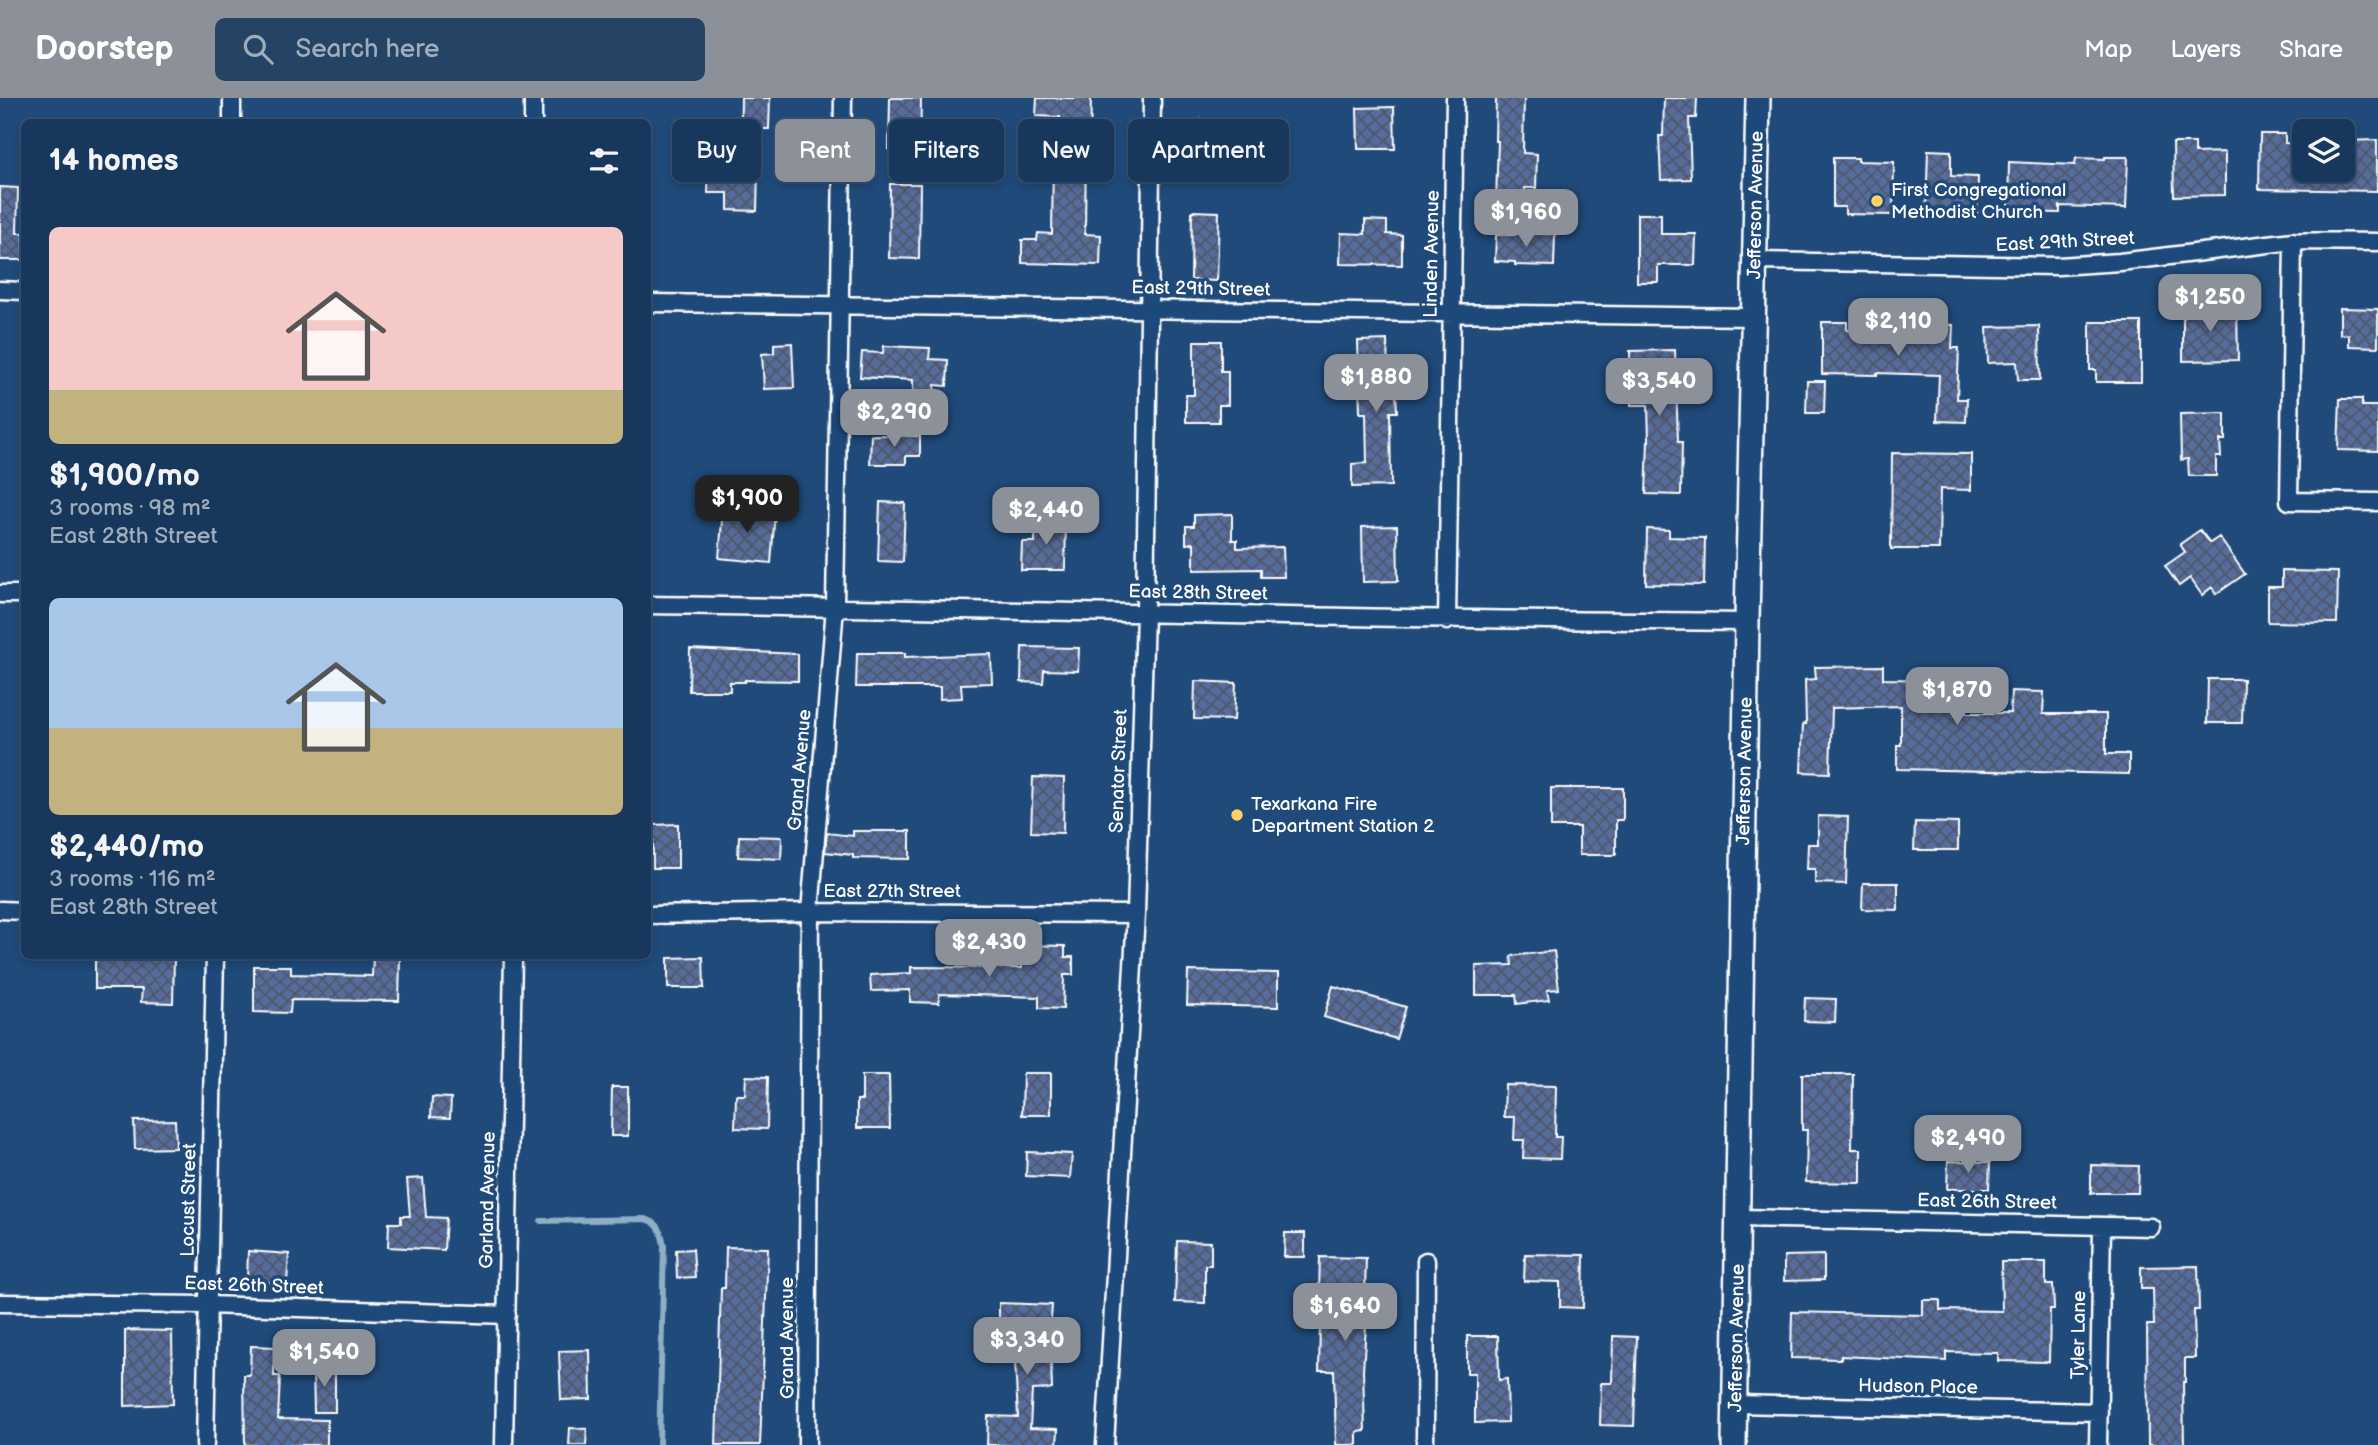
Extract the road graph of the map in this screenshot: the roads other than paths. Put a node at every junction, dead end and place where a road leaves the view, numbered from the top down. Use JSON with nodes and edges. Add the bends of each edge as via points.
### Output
{"nodes":[{"id":1,"x":232,"y":98,"type":"edge"},
{"id":2,"x":533,"y":98,"type":"edge"},
{"id":3,"x":843,"y":98,"type":"edge"},
{"id":4,"x":1152,"y":98,"type":"edge"},
{"id":5,"x":1455,"y":98,"type":"edge"},
{"id":6,"x":1758,"y":98,"type":"edge"},
{"id":7,"x":232,"y":119,"type":"edge"},
{"id":8,"x":533,"y":119,"type":"edge"},
{"id":9,"x":2293,"y":241,"type":"junction"},
{"id":10,"x":2378,"y":242,"type":"edge"},
{"id":11,"x":1754,"y":261,"type":"junction"},
{"id":12,"x":0,"y":290,"type":"edge"},
{"id":13,"x":21,"y":290,"type":"edge"},
{"id":14,"x":651,"y":303,"type":"edge"},
{"id":15,"x":839,"y":305,"type":"junction"},
{"id":16,"x":1148,"y":309,"type":"junction"},
{"id":17,"x":1452,"y":312,"type":"junction"},
{"id":18,"x":1754,"y":317,"type":"junction"},
{"id":19,"x":2378,"y":502,"type":"edge"},
{"id":20,"x":0,"y":594,"type":"edge"},
{"id":21,"x":21,"y":594,"type":"edge"},
{"id":22,"x":651,"y":605,"type":"edge"},
{"id":23,"x":835,"y":607,"type":"junction"},
{"id":24,"x":1145,"y":612,"type":"junction"},
{"id":25,"x":1447,"y":621,"type":"junction"},
{"id":26,"x":1747,"y":622,"type":"junction"},
{"id":27,"x":0,"y":910,"type":"edge"},
{"id":28,"x":21,"y":911,"type":"edge"},
{"id":29,"x":810,"y":912,"type":"junction"},
{"id":30,"x":1136,"y":914,"type":"junction"},
{"id":31,"x":651,"y":915,"type":"edge"},
{"id":32,"x":215,"y":959,"type":"edge"},
{"id":33,"x":513,"y":959,"type":"edge"},
{"id":34,"x":1739,"y":1218,"type":"junction"},
{"id":35,"x":2102,"y":1226,"type":"junction"},
{"id":36,"x":2151,"y":1227,"type":"dead end"},
{"id":37,"x":1426,"y":1261,"type":"dead end"},
{"id":38,"x":0,"y":1303,"type":"edge"},
{"id":39,"x":208,"y":1305,"type":"junction"},
{"id":40,"x":508,"y":1315,"type":"junction"},
{"id":41,"x":1735,"y":1404,"type":"junction"},
{"id":42,"x":2099,"y":1412,"type":"junction"},
{"id":43,"x":205,"y":1445,"type":"edge"},
{"id":44,"x":504,"y":1445,"type":"edge"},
{"id":45,"x":807,"y":1445,"type":"edge"},
{"id":46,"x":1105,"y":1445,"type":"edge"},
{"id":47,"x":1425,"y":1445,"type":"edge"},
{"id":48,"x":1734,"y":1445,"type":"edge"},
{"id":49,"x":2098,"y":1445,"type":"edge"}],
"edges":[{"from":1,"to":7,"type":"street"},
{"from":2,"to":8,"type":"street"},
{"from":3,"to":15,"type":"street","name":"Grand Avenue"},
{"from":4,"to":16,"type":"street","name":"Senator Street"},
{"from":5,"to":17,"type":"street","name":"Linden Avenue"},
{"from":6,"to":11,"type":"main road","name":"Jefferson Avenue"},
{"from":9,"to":10,"type":"street","name":"East 29th Street"},
{"from":9,"to":11,"type":"street","name":"East 29th Street","via":[[2058,267]]},
{"from":9,"to":19,"type":"street","via":[[2289,501]]},
{"from":11,"to":18,"type":"main road","name":"Jefferson Avenue"},
{"from":12,"to":13,"type":"street"},
{"from":14,"to":15,"type":"street","name":"East 29th Street"},
{"from":15,"to":16,"type":"street","name":"East 29th Street"},
{"from":15,"to":23,"type":"street","name":"Grand Avenue"},
{"from":16,"to":17,"type":"street","name":"East 29th Street"},
{"from":16,"to":24,"type":"street","name":"Senator Street"},
{"from":17,"to":18,"type":"street","name":"East 29th Street"},
{"from":17,"to":25,"type":"street","name":"Linden Avenue"},
{"from":18,"to":26,"type":"main road","name":"Jefferson Avenue"},
{"from":20,"to":21,"type":"street"},
{"from":22,"to":23,"type":"street","name":"East 28th Street"},
{"from":23,"to":24,"type":"street","name":"East 28th Street"},
{"from":23,"to":29,"type":"street","name":"Grand Avenue"},
{"from":24,"to":25,"type":"street","name":"East 28th Street"},
{"from":24,"to":30,"type":"street","name":"Senator Street"},
{"from":25,"to":26,"type":"street","name":"East 28th Street"},
{"from":26,"to":34,"type":"main road","name":"Jefferson Avenue"},
{"from":27,"to":28,"type":"street"},
{"from":29,"to":30,"type":"street","name":"East 27th Street"},
{"from":29,"to":31,"type":"street","name":"East 27th Street"},
{"from":29,"to":45,"type":"street","name":"Grand Avenue"},
{"from":30,"to":46,"type":"street","name":"Senator Street"},
{"from":32,"to":39,"type":"street","name":"Locust Street"},
{"from":33,"to":40,"type":"street","name":"Garland Avenue"},
{"from":34,"to":35,"type":"street","name":"East 26th Street"},
{"from":34,"to":41,"type":"main road","name":"Jefferson Avenue"},
{"from":35,"to":36,"type":"street","name":"East 26th Street"},
{"from":35,"to":42,"type":"street","name":"Tyler Lane"},
{"from":37,"to":47,"type":"street"},
{"from":38,"to":39,"type":"street","name":"East 26th Street"},
{"from":39,"to":40,"type":"street","name":"East 26th Street"},
{"from":39,"to":43,"type":"street","name":"Locust Street"},
{"from":40,"to":44,"type":"street","name":"Garland Avenue"},
{"from":41,"to":42,"type":"street","name":"Hudson Place"},
{"from":41,"to":48,"type":"main road","name":"Jefferson Avenue"},
{"from":42,"to":49,"type":"street","name":"Tyler Lane"}]}
